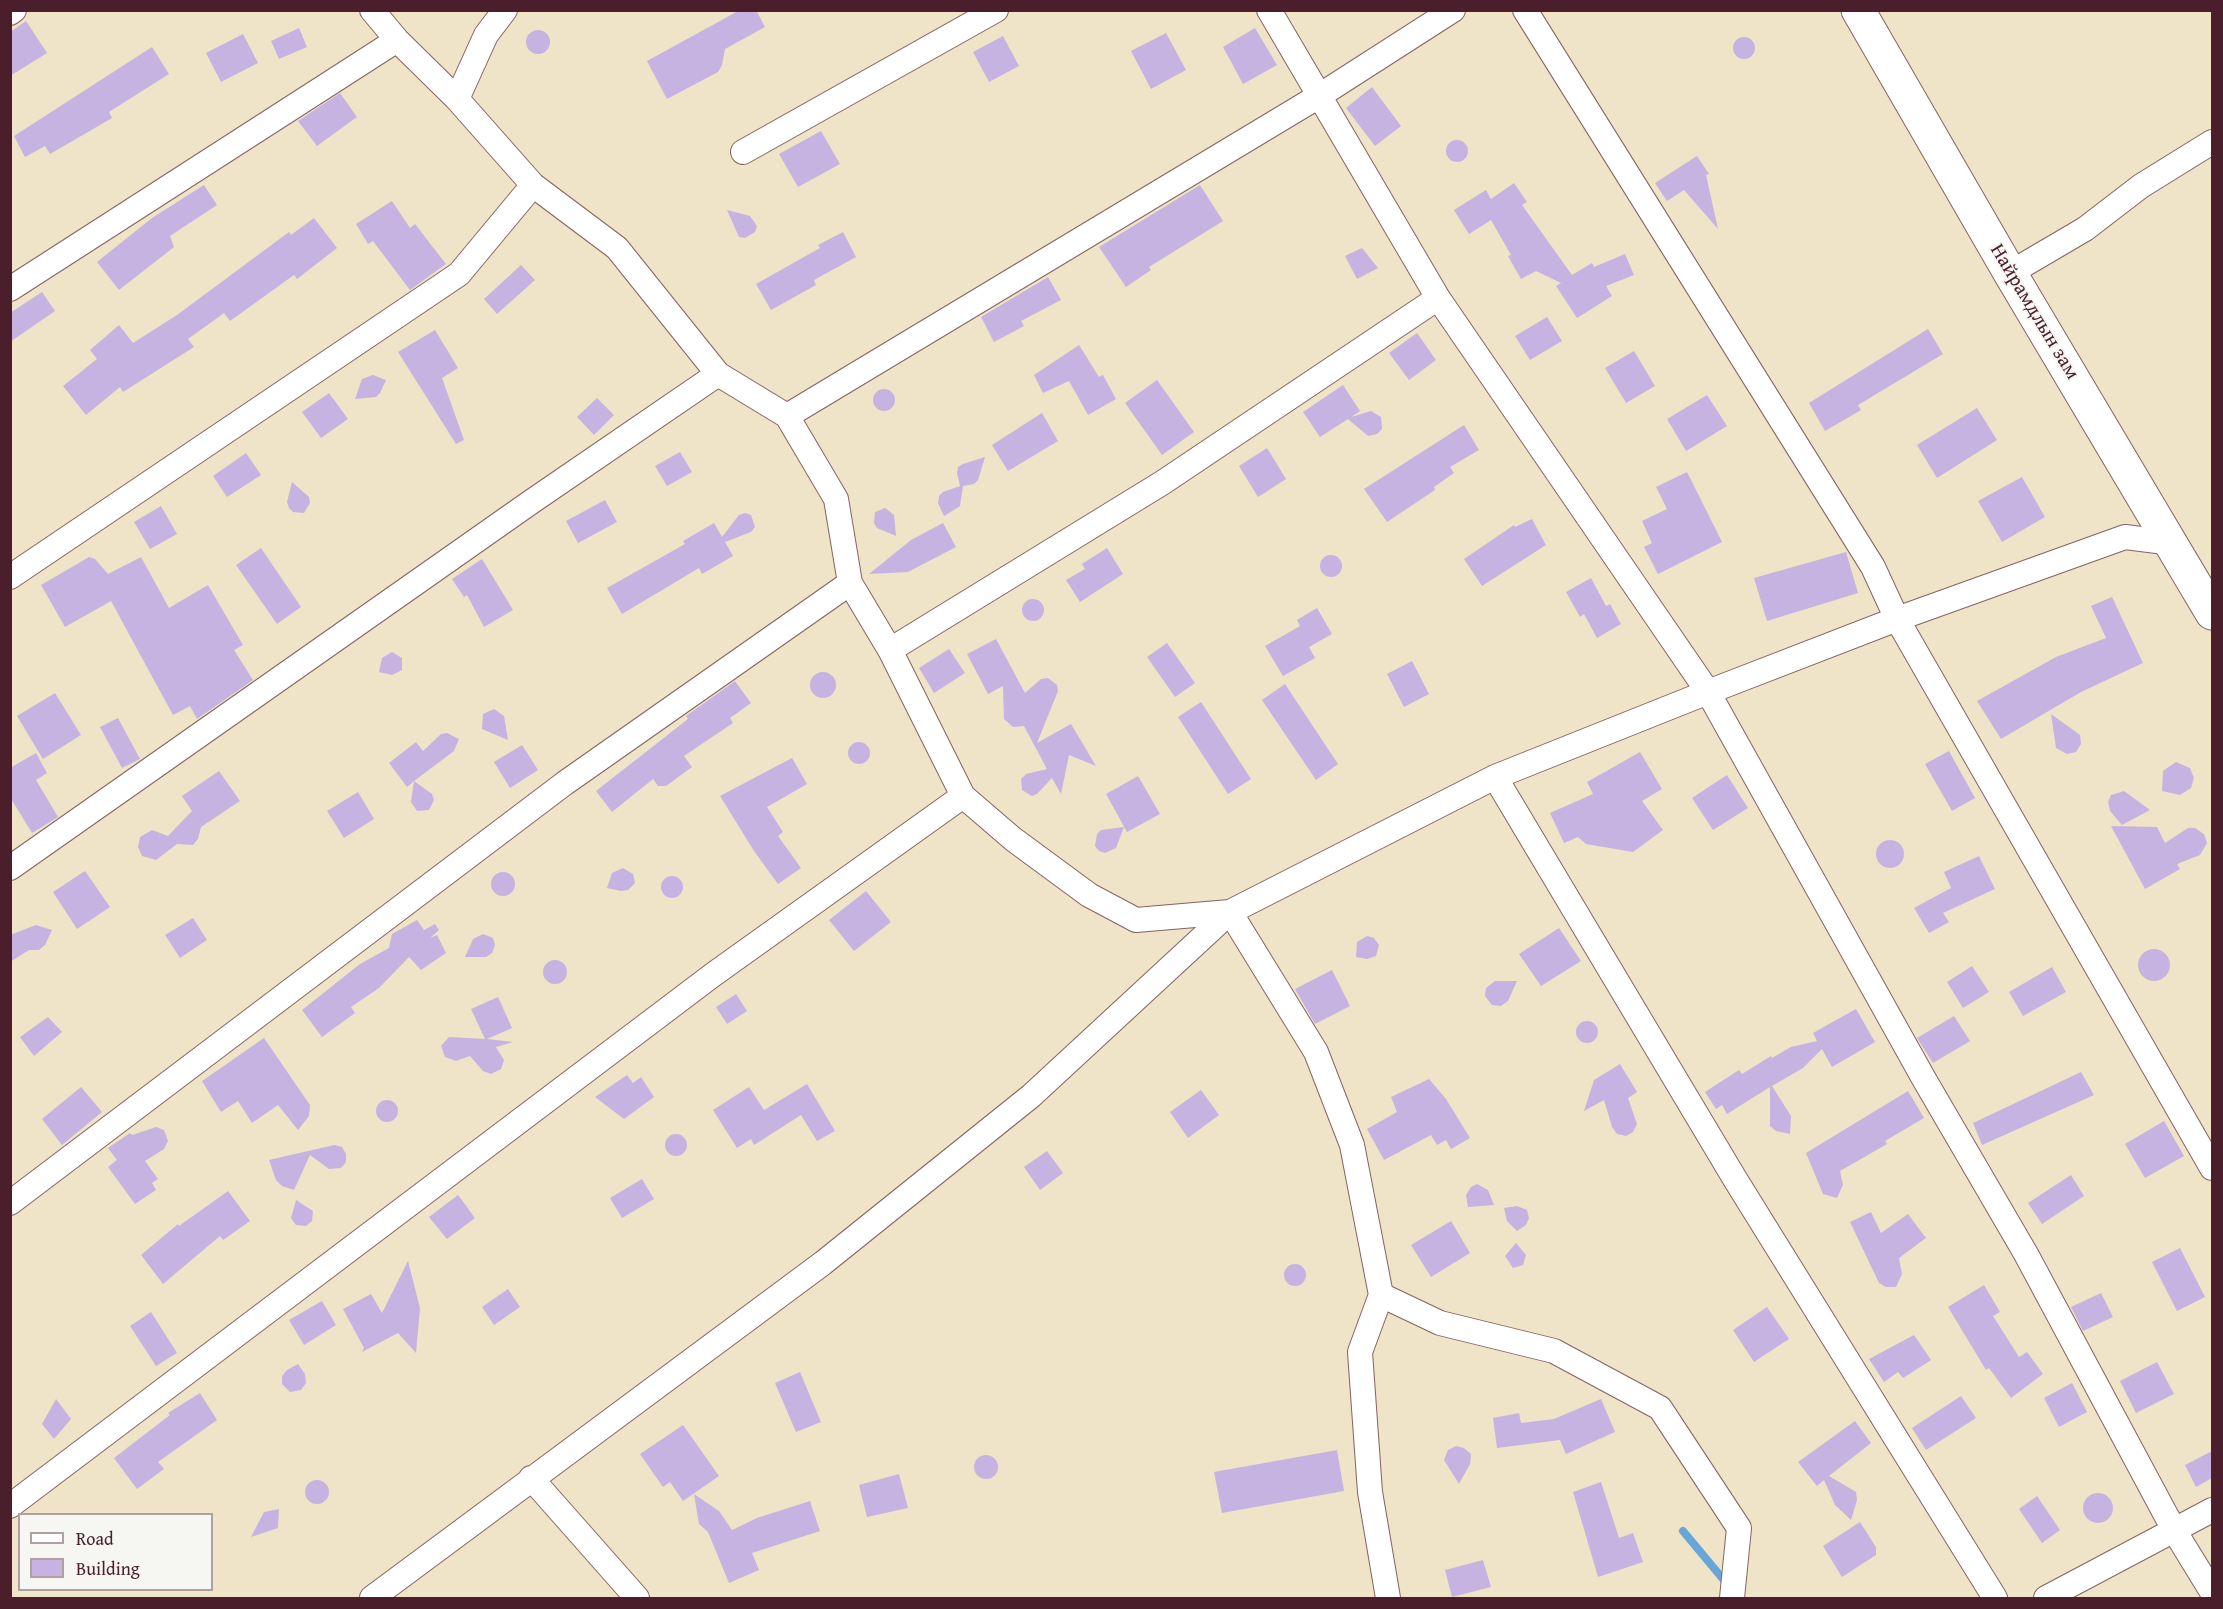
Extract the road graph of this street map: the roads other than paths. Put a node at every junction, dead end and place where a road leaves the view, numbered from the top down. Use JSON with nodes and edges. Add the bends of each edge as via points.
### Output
{"nodes":[{"id":1,"x":372,"y":10,"type":"edge"},
{"id":2,"x":505,"y":10,"type":"edge"},
{"id":3,"x":996,"y":10,"type":"edge"},
{"id":4,"x":1269,"y":10,"type":"edge"},
{"id":5,"x":1454,"y":10,"type":"edge"},
{"id":6,"x":1525,"y":10,"type":"edge"},
{"id":7,"x":1858,"y":10,"type":"edge"},
{"id":8,"x":397,"y":40,"type":"junction"},
{"id":9,"x":1319,"y":96,"type":"junction"},
{"id":10,"x":457,"y":99,"type":"junction"},
{"id":11,"x":2212,"y":142,"type":"edge"},
{"id":12,"x":743,"y":152,"type":"dead end"},
{"id":13,"x":533,"y":185,"type":"junction"},
{"id":14,"x":2010,"y":273,"type":"junction"},
{"id":15,"x":10,"y":289,"type":"edge"},
{"id":16,"x":1438,"y":298,"type":"junction"},
{"id":17,"x":718,"y":374,"type":"junction"},
{"id":18,"x":787,"y":416,"type":"junction"},
{"id":19,"x":2173,"y":543,"type":"junction"},
{"id":20,"x":10,"y":577,"type":"edge"},
{"id":21,"x":850,"y":583,"type":"junction"},
{"id":22,"x":2212,"y":613,"type":"edge"},
{"id":23,"x":1897,"y":619,"type":"junction"},
{"id":24,"x":890,"y":650,"type":"junction"},
{"id":25,"x":1707,"y":692,"type":"junction"},
{"id":26,"x":1495,"y":777,"type":"junction"},
{"id":27,"x":963,"y":796,"type":"junction"},
{"id":28,"x":10,"y":868,"type":"edge"},
{"id":29,"x":1230,"y":912,"type":"junction"},
{"id":30,"x":2212,"y":1168,"type":"edge"},
{"id":31,"x":10,"y":1203,"type":"edge"},
{"id":32,"x":1381,"y":1295,"type":"junction"},
{"id":33,"x":531,"y":1478,"type":"junction"},
{"id":34,"x":10,"y":1506,"type":"edge"},
{"id":35,"x":2212,"y":1510,"type":"edge"},
{"id":36,"x":2174,"y":1530,"type":"junction"},
{"id":37,"x":2212,"y":1592,"type":"edge"},
{"id":38,"x":372,"y":1599,"type":"edge"},
{"id":39,"x":637,"y":1599,"type":"edge"},
{"id":40,"x":1388,"y":1599,"type":"edge"},
{"id":41,"x":1731,"y":1599,"type":"edge"},
{"id":42,"x":1995,"y":1599,"type":"edge"},
{"id":43,"x":2046,"y":1599,"type":"edge"}],
"edges":[{"from":1,"to":8,"type":"street"},
{"from":2,"to":10,"type":"street","via":[[486,34]]},
{"from":3,"to":12,"type":"street"},
{"from":4,"to":9,"type":"street"},
{"from":5,"to":9,"type":"street"},
{"from":6,"to":23,"type":"street","via":[[1873,567]]},
{"from":7,"to":14,"type":"main road","name":"Найрамдлын зам"},
{"from":8,"to":10,"type":"street"},
{"from":8,"to":15,"type":"street"},
{"from":9,"to":16,"type":"street"},
{"from":9,"to":18,"type":"street"},
{"from":10,"to":13,"type":"street"},
{"from":11,"to":14,"type":"street","via":[[2140,186],[2085,229]]},
{"from":13,"to":17,"type":"street","via":[[617,248]]},
{"from":13,"to":20,"type":"street","via":[[459,274]]},
{"from":14,"to":19,"type":"main road","name":"Найрамдлын зам"},
{"from":16,"to":24,"type":"street","via":[[1162,483]]},
{"from":16,"to":25,"type":"street"},
{"from":17,"to":18,"type":"street"},
{"from":17,"to":28,"type":"street"},
{"from":18,"to":21,"type":"street","via":[[836,499]]},
{"from":19,"to":22,"type":"main road","name":"Найрамдлын зам"},
{"from":19,"to":23,"type":"street","via":[[2125,537]]},
{"from":21,"to":24,"type":"street"},
{"from":21,"to":31,"type":"street","via":[[565,783]]},
{"from":23,"to":25,"type":"street"},
{"from":23,"to":30,"type":"street"},
{"from":24,"to":27,"type":"street"},
{"from":25,"to":26,"type":"street"},
{"from":25,"to":36,"type":"street","via":[[2026,1254]]},
{"from":26,"to":29,"type":"street"},
{"from":26,"to":42,"type":"street","via":[[1735,1179]]},
{"from":27,"to":29,"type":"street","via":[[1089,895],[1136,920]]},
{"from":27,"to":34,"type":"street","via":[[714,974]]},
{"from":29,"to":32,"type":"street","via":[[1316,1052],[1352,1145]]},
{"from":29,"to":33,"type":"street","via":[[1022,1103],[823,1263]]},
{"from":32,"to":40,"type":"street","via":[[1360,1352],[1370,1492]]},
{"from":32,"to":41,"type":"street","via":[[1440,1323],[1554,1351],[1660,1408],[1739,1528]]},
{"from":33,"to":38,"type":"street"},
{"from":33,"to":39,"type":"street"},
{"from":35,"to":36,"type":"street"},
{"from":36,"to":37,"type":"street"},
{"from":36,"to":43,"type":"street"}]}
